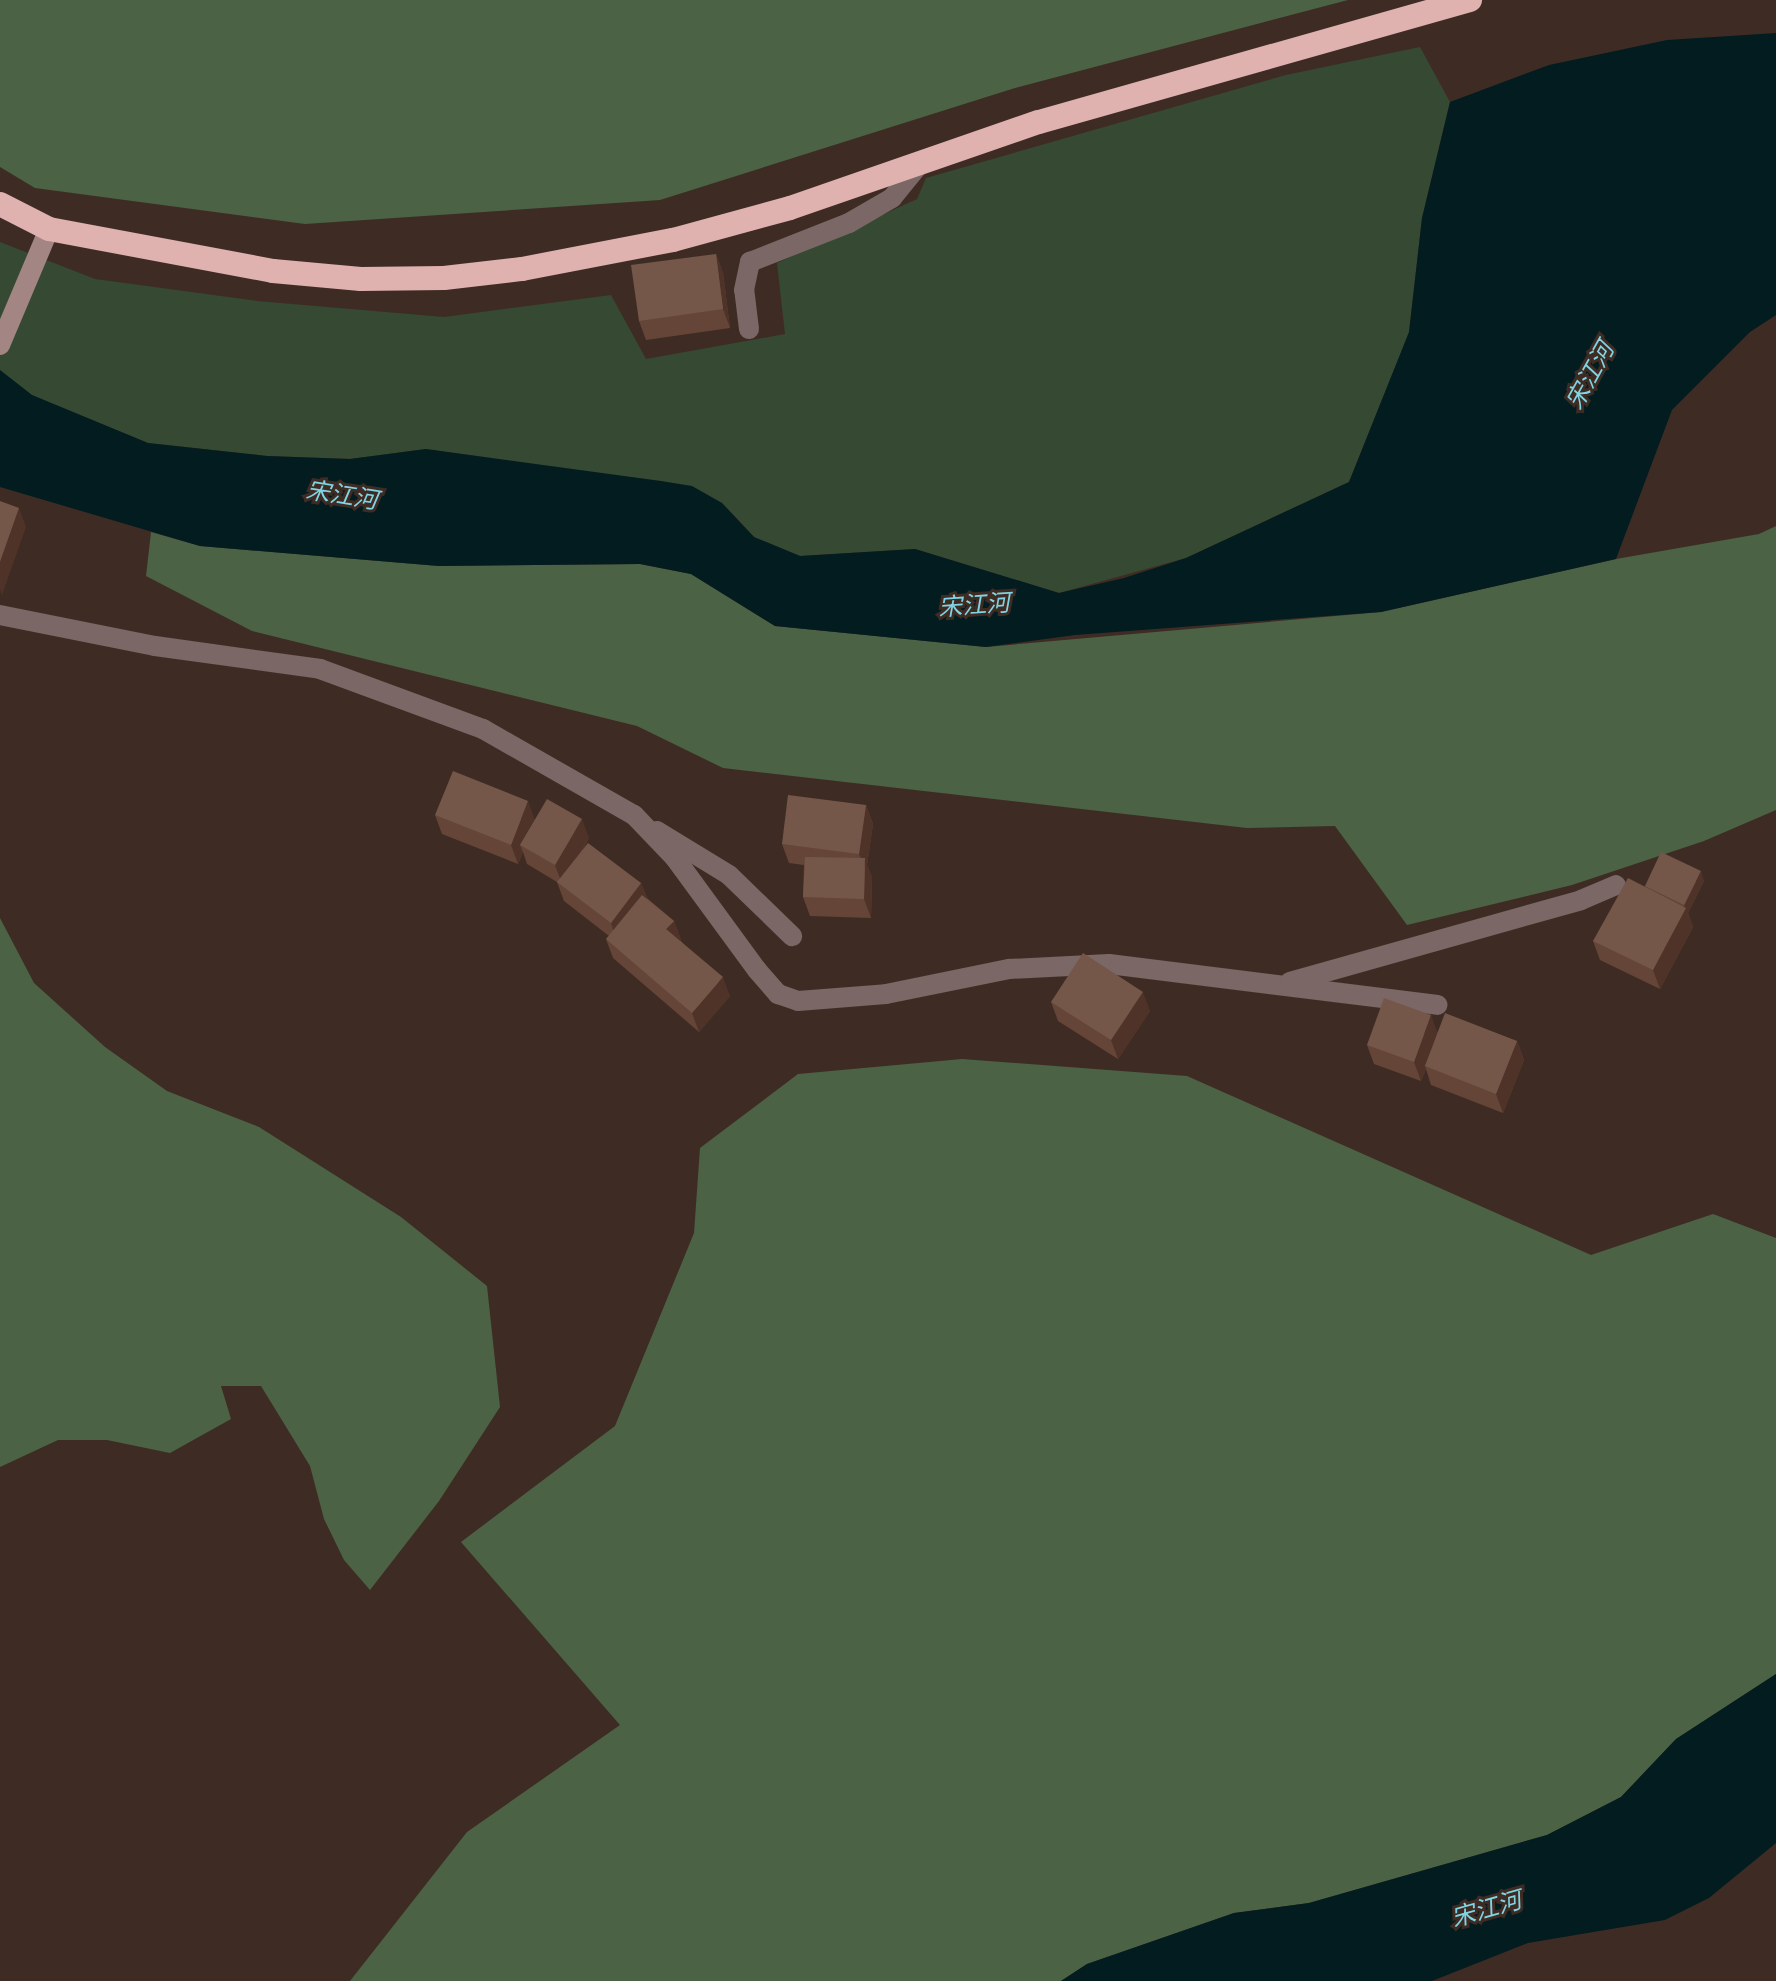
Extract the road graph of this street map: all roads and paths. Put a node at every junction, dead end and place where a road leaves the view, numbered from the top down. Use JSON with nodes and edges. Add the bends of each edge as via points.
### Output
{"nodes":[{"id":1,"x":1470,"y":0,"type":"edge"},
{"id":2,"x":918,"y":166,"type":"junction"},
{"id":3,"x":0,"y":204,"type":"edge"},
{"id":4,"x":49,"y":229,"type":"junction"},
{"id":5,"x":749,"y":329,"type":"dead end"},
{"id":6,"x":0,"y":345,"type":"edge"},
{"id":7,"x":0,"y":615,"type":"edge"},
{"id":8,"x":643,"y":824,"type":"junction"},
{"id":9,"x":1616,"y":885,"type":"dead end"},
{"id":10,"x":792,"y":936,"type":"dead end"},
{"id":11,"x":1283,"y":984,"type":"junction"},
{"id":12,"x":1437,"y":1005,"type":"dead end"}],
"edges":[{"from":1,"to":2,"type":"highway","via":[[1039,122]]},
{"from":2,"to":4,"type":"highway","via":[[673,240],[444,278],[361,279],[273,271]]},
{"from":2,"to":5,"type":"street","via":[[892,198],[849,223],[750,262],[744,290]]},
{"from":3,"to":4,"type":"highway"},
{"from":4,"to":6,"type":"street"},
{"from":7,"to":8,"type":"street","via":[[155,646],[320,669],[483,729]]},
{"from":8,"to":10,"type":"street","via":[[729,875]]},
{"from":8,"to":11,"type":"street","via":[[778,994],[798,1001],[859,998],[1060,964],[1109,964]]},
{"from":9,"to":11,"type":"street","via":[[1581,900]]},
{"from":11,"to":12,"type":"street"}]}
